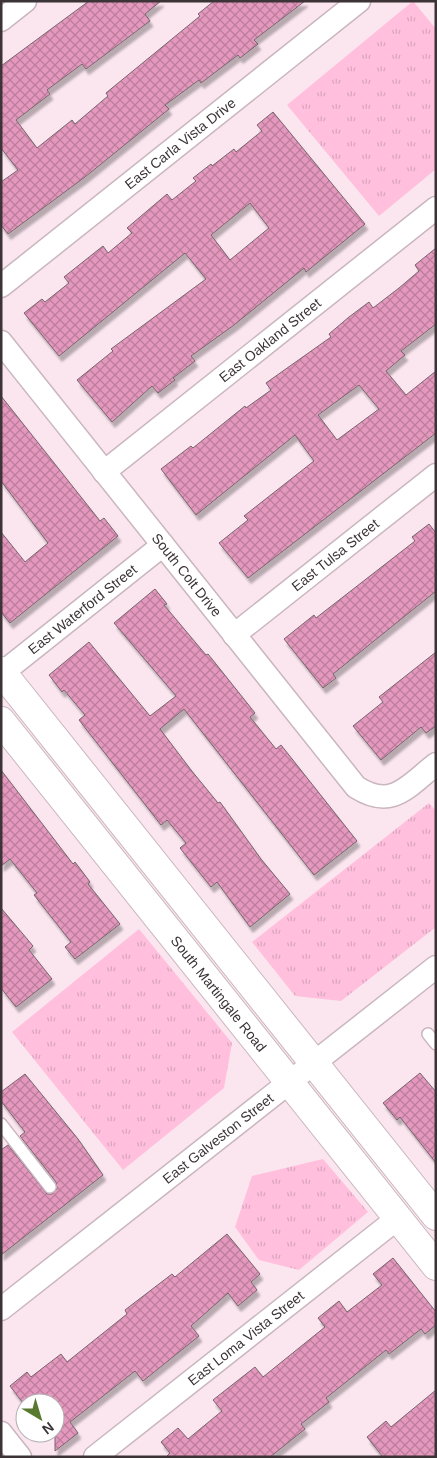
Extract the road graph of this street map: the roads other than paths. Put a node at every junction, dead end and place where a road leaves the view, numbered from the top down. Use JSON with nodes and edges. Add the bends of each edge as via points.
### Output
{"nodes":[{"id":1,"x":25,"y":1,"type":"edge"},
{"id":2,"x":359,"y":1,"type":"edge"},
{"id":3,"x":1,"y":20,"type":"edge"},
{"id":4,"x":436,"y":208,"type":"edge"},
{"id":5,"x":1,"y":286,"type":"edge"},
{"id":6,"x":1,"y":342,"type":"edge"},
{"id":7,"x":104,"y":472,"type":"junction"},
{"id":8,"x":436,"y":475,"type":"edge"},
{"id":9,"x":163,"y":545,"type":"junction"},
{"id":10,"x":234,"y":635,"type":"junction"},
{"id":11,"x":2,"y":673,"type":"edge"},
{"id":12,"x":1,"y":721,"type":"edge"},
{"id":13,"x":436,"y":764,"type":"edge"},
{"id":14,"x":436,"y":967,"type":"edge"},
{"id":15,"x":428,"y":1034,"type":"dead end"},
{"id":16,"x":436,"y":1044,"type":"edge"},
{"id":17,"x":314,"y":1063,"type":"junction"},
{"id":18,"x":290,"y":1084,"type":"junction"},
{"id":19,"x":1,"y":1124,"type":"edge"},
{"id":20,"x":50,"y":1187,"type":"dead end"},
{"id":21,"x":436,"y":1216,"type":"edge"},
{"id":22,"x":398,"y":1218,"type":"junction"},
{"id":23,"x":436,"y":1266,"type":"edge"},
{"id":24,"x":1,"y":1309,"type":"edge"},
{"id":25,"x":1,"y":1433,"type":"edge"},
{"id":26,"x":20,"y":1457,"type":"edge"},
{"id":27,"x":95,"y":1457,"type":"edge"}],
"edges":[{"from":1,"to":3,"type":"street"},
{"from":2,"to":5,"type":"street","name":"East Carla Vista Drive"},
{"from":4,"to":7,"type":"street","name":"East Oakland Street"},
{"from":6,"to":7,"type":"street","name":"South Colt Drive"},
{"from":7,"to":9,"type":"street","name":"South Colt Drive"},
{"from":8,"to":10,"type":"street","name":"East Tulsa Street"},
{"from":9,"to":10,"type":"street","name":"South Colt Drive"},
{"from":9,"to":11,"type":"street","name":"East Waterford Street"},
{"from":10,"to":13,"type":"street","name":"South Colt Drive","via":[[356,787],[379,798],[390,797],[407,788]]},
{"from":11,"to":17,"type":"street"},
{"from":12,"to":18,"type":"street","name":"South Martingale Road"},
{"from":14,"to":17,"type":"street","name":"East Galveston Street"},
{"from":15,"to":16,"type":"lane"},
{"from":17,"to":18,"type":"street","name":"East Galveston Street"},
{"from":17,"to":21,"type":"street"},
{"from":18,"to":22,"type":"street","name":"South Martingale Road"},
{"from":18,"to":24,"type":"street","name":"East Galveston Street"},
{"from":19,"to":20,"type":"lane"},
{"from":22,"to":23,"type":"street","name":"South Martingale Road"},
{"from":22,"to":27,"type":"street","name":"East Loma Vista Street"},
{"from":25,"to":26,"type":"street"}]}
